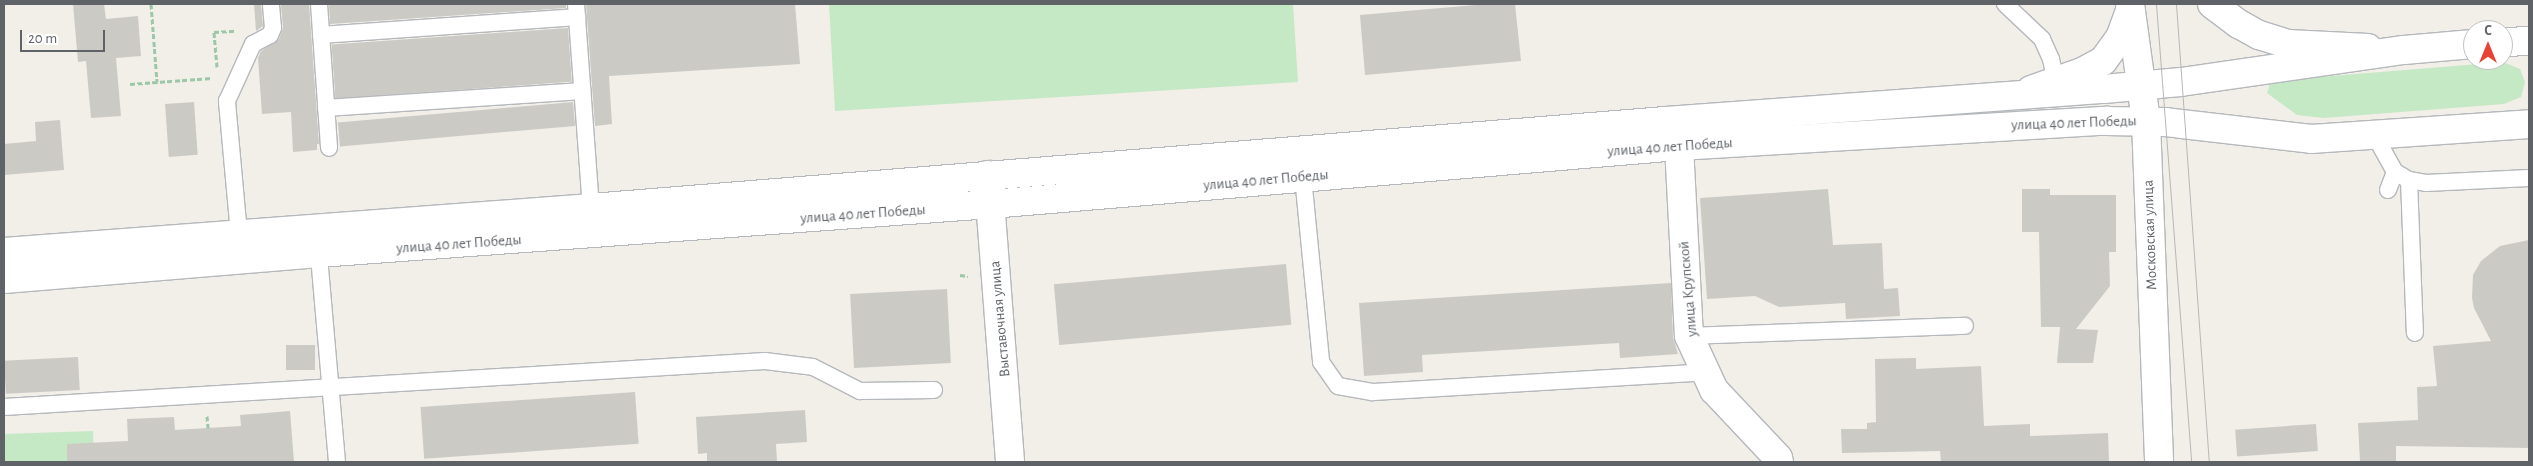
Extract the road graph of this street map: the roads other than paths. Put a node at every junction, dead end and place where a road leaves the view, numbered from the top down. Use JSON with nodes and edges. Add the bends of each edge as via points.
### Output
{"nodes":[{"id":1,"x":271,"y":4,"type":"edge"},
{"id":2,"x":319,"y":4,"type":"edge"},
{"id":3,"x":2005,"y":4,"type":"edge"},
{"id":4,"x":2212,"y":4,"type":"edge"},
{"id":5,"x":2130,"y":7,"type":"edge"},
{"id":6,"x":577,"y":10,"type":"edge"},
{"id":7,"x":321,"y":35,"type":"junction"},
{"id":8,"x":2529,"y":41,"type":"edge"},
{"id":9,"x":2513,"y":42,"type":"edge"},
{"id":10,"x":2463,"y":45,"type":"edge"},
{"id":11,"x":2404,"y":50,"type":"junction"},
{"id":12,"x":2056,"y":82,"type":"junction"},
{"id":13,"x":2142,"y":85,"type":"junction"},
{"id":14,"x":582,"y":90,"type":"junction"},
{"id":15,"x":2012,"y":96,"type":"junction"},
{"id":16,"x":326,"y":108,"type":"junction"},
{"id":17,"x":2146,"y":121,"type":"junction"},
{"id":18,"x":2529,"y":124,"type":"edge"},
{"id":19,"x":2375,"y":136,"type":"junction"},
{"id":20,"x":1679,"y":146,"type":"junction"},
{"id":21,"x":329,"y":148,"type":"dead end"},
{"id":22,"x":988,"y":175,"type":"junction"},
{"id":23,"x":2402,"y":176,"type":"junction"},
{"id":24,"x":1303,"y":177,"type":"junction"},
{"id":25,"x":2529,"y":178,"type":"edge"},
{"id":26,"x":2388,"y":190,"type":"dead end"},
{"id":27,"x":991,"y":204,"type":"junction"},
{"id":28,"x":591,"y":208,"type":"junction"},
{"id":29,"x":239,"y":234,"type":"junction"},
{"id":30,"x":318,"y":240,"type":"junction"},
{"id":31,"x":4,"y":252,"type":"edge"},
{"id":32,"x":4,"y":279,"type":"edge"},
{"id":33,"x":1965,"y":326,"type":"dead end"},
{"id":34,"x":2415,"y":333,"type":"dead end"},
{"id":35,"x":1690,"y":336,"type":"junction"},
{"id":36,"x":1706,"y":372,"type":"junction"},
{"id":37,"x":331,"y":387,"type":"junction"},
{"id":38,"x":934,"y":390,"type":"dead end"},
{"id":39,"x":4,"y":407,"type":"edge"},
{"id":40,"x":337,"y":462,"type":"edge"},
{"id":41,"x":1010,"y":462,"type":"edge"},
{"id":42,"x":1779,"y":462,"type":"edge"},
{"id":43,"x":2159,"y":462,"type":"edge"}],
"edges":[{"from":1,"to":29,"type":"lane","via":[[273,28],[270,35],[253,44],[227,101]]},
{"from":2,"to":7,"type":"lane"},
{"from":3,"to":12,"type":"lane","via":[[2042,39]]},
{"from":4,"to":11,"type":"main road","via":[[2252,32],[2288,44]]},
{"from":5,"to":12,"type":"main road","name":"Московская улица","via":[[2120,38],[2103,61]]},
{"from":5,"to":13,"type":"main road","name":"Московская улица"},
{"from":6,"to":7,"type":"lane"},
{"from":6,"to":14,"type":"lane"},
{"from":7,"to":16,"type":"lane"},
{"from":8,"to":9,"type":"main road"},
{"from":10,"to":11,"type":"main road","name":"улица 40 лет Победы"},
{"from":11,"to":13,"type":"main road","name":"улица 40 лет Победы"},
{"from":12,"to":15,"type":"main road","name":"Московская улица"},
{"from":13,"to":15,"type":"main road","name":"улица 40 лет Победы"},
{"from":13,"to":17,"type":"main road","name":"Московская улица"},
{"from":14,"to":16,"type":"lane"},
{"from":14,"to":28,"type":"lane"},
{"from":15,"to":22,"type":"main road","name":"улица 40 лет Победы"},
{"from":16,"to":21,"type":"lane"},
{"from":17,"to":19,"type":"main road","name":"улица 40 лет Победы","via":[[2311,139]]},
{"from":17,"to":20,"type":"main road","name":"улица 40 лет Победы","via":[[2079,122]]},
{"from":17,"to":43,"type":"main road","name":"Московская улица"},
{"from":18,"to":19,"type":"main road","name":"улица 40 лет Победы"},
{"from":19,"to":23,"type":"lane"},
{"from":20,"to":24,"type":"main road","name":"улица 40 лет Победы"},
{"from":20,"to":35,"type":"main road","name":"улица Крупской"},
{"from":22,"to":27,"type":"main road","name":"Выставочная улица"},
{"from":22,"to":28,"type":"main road","name":"улица 40 лет Победы"},
{"from":23,"to":25,"type":"lane","via":[[2426,183]]},
{"from":23,"to":26,"type":"lane"},
{"from":23,"to":34,"type":"lane"},
{"from":24,"to":27,"type":"main road","name":"улица 40 лет Победы"},
{"from":24,"to":36,"type":"lane","via":[[1321,362],[1338,386],[1373,392]]},
{"from":27,"to":30,"type":"main road","name":"улица 40 лет Победы"},
{"from":27,"to":41,"type":"main road","name":"Выставочная улица"},
{"from":28,"to":30,"type":"main road","name":"улица 40 лет Победы"},
{"from":29,"to":30,"type":"main road","name":"улица 40 лет Победы"},
{"from":29,"to":31,"type":"main road","name":"улица 40 лет Победы"},
{"from":30,"to":32,"type":"main road","name":"улица 40 лет Победы"},
{"from":30,"to":37,"type":"lane"},
{"from":33,"to":35,"type":"lane"},
{"from":35,"to":36,"type":"main road","name":"улица Крупской"},
{"from":36,"to":42,"type":"main road","name":"улица Крупской","via":[[1714,390]]},
{"from":37,"to":38,"type":"lane","via":[[765,361],[813,367],[860,391]]},
{"from":37,"to":39,"type":"lane"},
{"from":37,"to":40,"type":"lane"}]}
